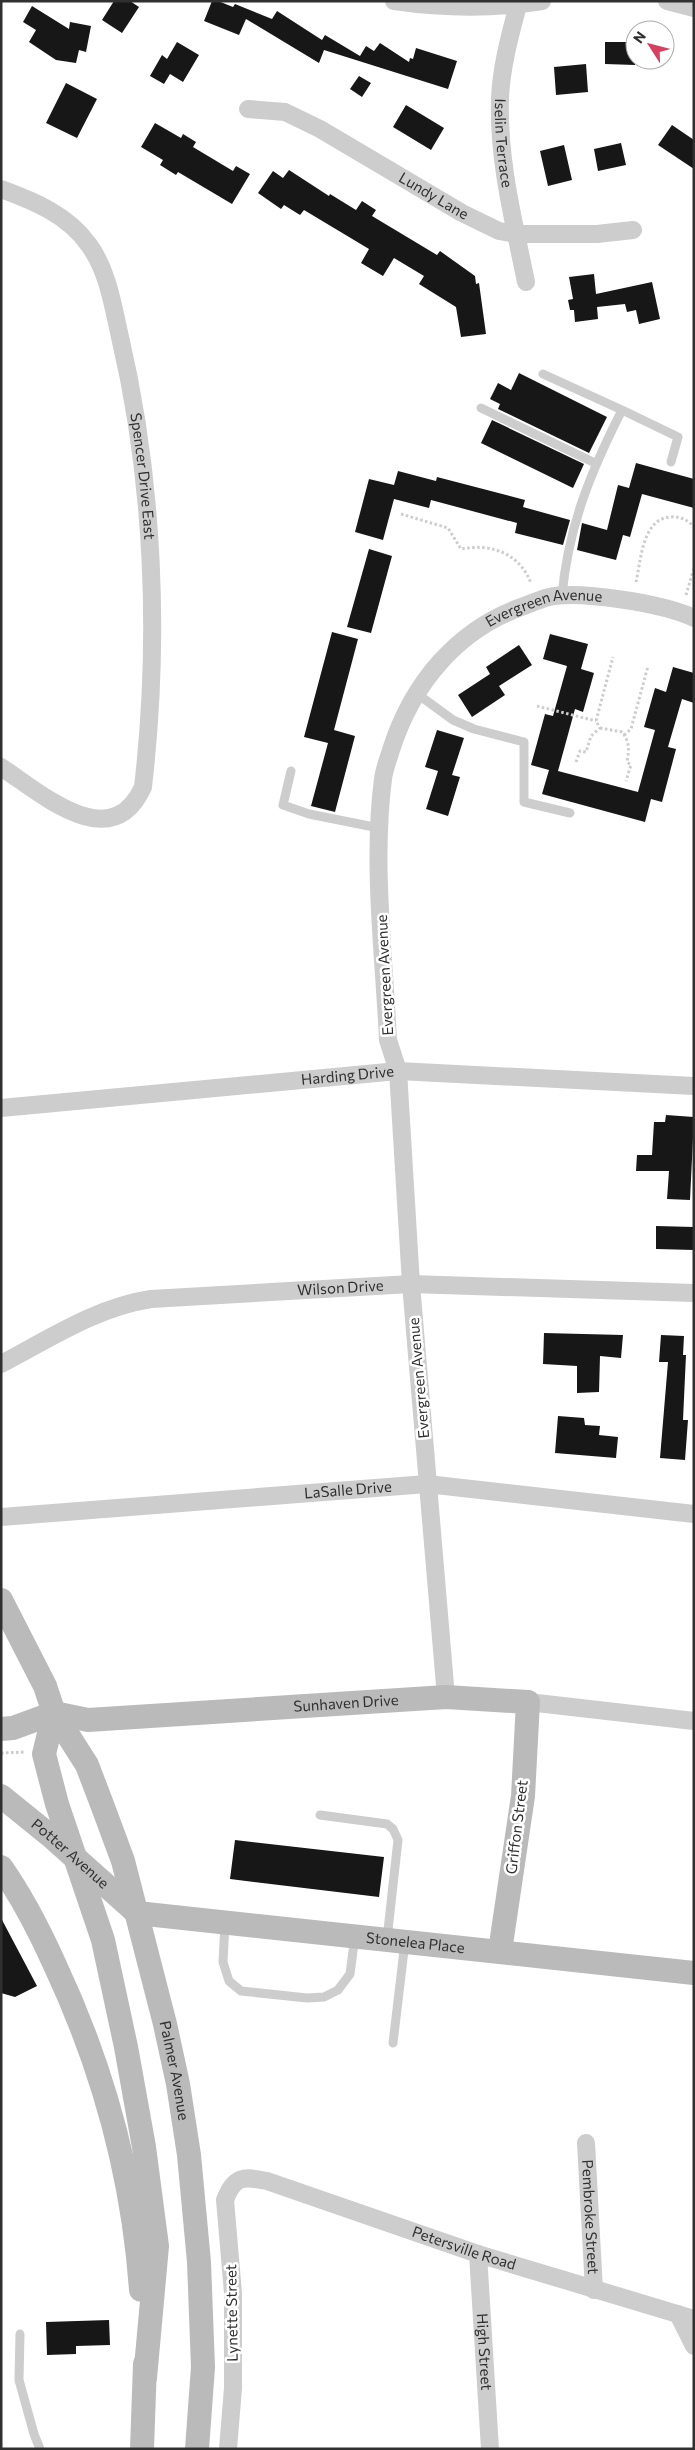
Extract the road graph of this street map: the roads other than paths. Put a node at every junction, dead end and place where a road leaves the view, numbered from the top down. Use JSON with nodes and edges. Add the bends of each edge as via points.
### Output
{"nodes":[{"id":1,"x":542,"y":1,"type":"edge"},
{"id":2,"x":667,"y":1,"type":"edge"},
{"id":3,"x":403,"y":2,"type":"edge"},
{"id":4,"x":518,"y":5,"type":"junction"},
{"id":5,"x":694,"y":8,"type":"edge"},
{"id":6,"x":248,"y":109,"type":"dead end"},
{"id":7,"x":1,"y":189,"type":"edge"},
{"id":8,"x":632,"y":230,"type":"dead end"},
{"id":9,"x":516,"y":234,"type":"junction"},
{"id":10,"x":526,"y":282,"type":"dead end"},
{"id":11,"x":543,"y":374,"type":"dead end"},
{"id":12,"x":481,"y":408,"type":"dead end"},
{"id":13,"x":622,"y":410,"type":"junction"},
{"id":14,"x":671,"y":462,"type":"dead end"},
{"id":15,"x":595,"y":463,"type":"junction"},
{"id":16,"x":562,"y":596,"type":"junction"},
{"id":17,"x":694,"y":618,"type":"edge"},
{"id":18,"x":416,"y":692,"type":"junction"},
{"id":19,"x":1,"y":767,"type":"edge"},
{"id":20,"x":291,"y":771,"type":"dead end"},
{"id":21,"x":570,"y":813,"type":"dead end"},
{"id":22,"x":379,"y":828,"type":"junction"},
{"id":23,"x":398,"y":1071,"type":"junction"},
{"id":24,"x":694,"y":1086,"type":"edge"},
{"id":25,"x":1,"y":1108,"type":"edge"},
{"id":26,"x":411,"y":1284,"type":"junction"},
{"id":27,"x":694,"y":1293,"type":"edge"},
{"id":28,"x":1,"y":1364,"type":"edge"},
{"id":29,"x":427,"y":1484,"type":"junction"},
{"id":30,"x":694,"y":1514,"type":"edge"},
{"id":31,"x":1,"y":1517,"type":"edge"},
{"id":32,"x":1,"y":1600,"type":"edge"},
{"id":33,"x":446,"y":1697,"type":"junction"},
{"id":34,"x":528,"y":1702,"type":"junction"},
{"id":35,"x":54,"y":1713,"type":"junction"},
{"id":36,"x":694,"y":1721,"type":"edge"},
{"id":37,"x":1,"y":1729,"type":"edge"},
{"id":38,"x":1,"y":1796,"type":"edge"},
{"id":39,"x":320,"y":1816,"type":"dead end"},
{"id":40,"x":76,"y":1859,"type":"junction"},
{"id":41,"x":1,"y":1867,"type":"edge"},
{"id":42,"x":137,"y":1913,"type":"junction"},
{"id":43,"x":225,"y":1922,"type":"junction"},
{"id":44,"x":355,"y":1936,"type":"junction"},
{"id":45,"x":396,"y":1940,"type":"junction"},
{"id":46,"x":500,"y":1951,"type":"junction"},
{"id":47,"x":694,"y":1973,"type":"edge"},
{"id":48,"x":393,"y":2043,"type":"dead end"},
{"id":49,"x":586,"y":2143,"type":"dead end"},
{"id":50,"x":237,"y":2180,"type":"joint"},
{"id":51,"x":478,"y":2254,"type":"junction"},
{"id":52,"x":594,"y":2290,"type":"junction"},
{"id":53,"x":686,"y":2316,"type":"edge"},
{"id":54,"x":20,"y":2334,"type":"dead end"},
{"id":55,"x":694,"y":2346,"type":"edge"},
{"id":56,"x":145,"y":2378,"type":"junction"},
{"id":57,"x":40,"y":2449,"type":"edge"},
{"id":58,"x":142,"y":2449,"type":"edge"},
{"id":59,"x":197,"y":2449,"type":"edge"},
{"id":60,"x":228,"y":2449,"type":"edge"},
{"id":61,"x":490,"y":2449,"type":"edge"}],
"edges":[{"from":1,"to":4,"type":"street"},
{"from":2,"to":5,"type":"street"},
{"from":3,"to":4,"type":"street","via":[[464,7]]},
{"from":4,"to":9,"type":"street","name":"Iselin Terrace","via":[[500,98],[506,184]]},
{"from":6,"to":9,"type":"street","name":"Lundy Lane","via":[[285,112],[320,128],[462,213],[499,231]]},
{"from":7,"to":19,"type":"street","name":"Spencer Drive East","via":[[36,202],[64,219],[89,244],[104,272],[132,386],[147,500],[152,679],[143,787],[136,802],[123,814],[94,820],[77,816]]},
{"from":8,"to":9,"type":"street","name":"Lundy Lane","via":[[597,234]]},
{"from":9,"to":10,"type":"street","name":"Iselin Terrace"},
{"from":11,"to":13,"type":"lane"},
{"from":12,"to":15,"type":"lane"},
{"from":13,"to":14,"type":"lane","via":[[678,437]]},
{"from":13,"to":15,"type":"lane"},
{"from":15,"to":16,"type":"lane","via":[[576,517],[564,567]]},
{"from":16,"to":17,"type":"street","name":"Evergreen Avenue","via":[[599,596],[652,605]]},
{"from":16,"to":18,"type":"street","name":"Evergreen Avenue","via":[[550,596],[498,615],[463,640],[435,667]]},
{"from":18,"to":21,"type":"lane","via":[[453,720],[524,742],[524,802]]},
{"from":18,"to":22,"type":"street","name":"Evergreen Avenue","via":[[396,734],[383,777]]},
{"from":20,"to":22,"type":"lane","via":[[283,805],[309,814]]},
{"from":22,"to":23,"type":"street","name":"Evergreen Avenue","via":[[388,1040]]},
{"from":23,"to":24,"type":"street","name":"Harding Drive"},
{"from":23,"to":25,"type":"street","name":"Harding Drive"},
{"from":23,"to":26,"type":"street","name":"Evergreen Avenue"},
{"from":26,"to":27,"type":"street","name":"Wilson Drive"},
{"from":26,"to":28,"type":"street","name":"Wilson Drive","via":[[125,1303]]},
{"from":26,"to":29,"type":"street","name":"Evergreen Avenue"},
{"from":29,"to":30,"type":"street","name":"LaSalle Drive"},
{"from":29,"to":31,"type":"street","name":"LaSalle Drive"},
{"from":29,"to":33,"type":"street","name":"Evergreen Avenue"},
{"from":32,"to":35,"type":"street","name":"Palmer Avenue","via":[[45,1686]]},
{"from":33,"to":34,"type":"street","name":"Sunhaven Drive"},
{"from":33,"to":35,"type":"street","name":"Sunhaven Drive","via":[[88,1720]]},
{"from":34,"to":36,"type":"street","name":"Sunhaven Drive"},
{"from":34,"to":46,"type":"street","name":"Griffon Street","via":[[523,1796]]},
{"from":35,"to":37,"type":"street","via":[[13,1728]]},
{"from":35,"to":40,"type":"street","via":[[44,1754]]},
{"from":35,"to":42,"type":"street","name":"Palmer Avenue","via":[[87,1765],[123,1861]]},
{"from":38,"to":40,"type":"street","name":"Potter Avenue"},
{"from":39,"to":45,"type":"lane","via":[[387,1824],[397,1836]]},
{"from":40,"to":42,"type":"street","name":"Potter Avenue"},
{"from":40,"to":56,"type":"street","via":[[103,1940],[126,2046],[157,2246]]},
{"from":41,"to":56,"type":"street","via":[[39,1932],[67,1991],[92,2052],[112,2116],[128,2183],[138,2247]]},
{"from":42,"to":43,"type":"street","name":"Stonelea Place"},
{"from":42,"to":59,"type":"street","name":"Palmer Avenue","via":[[178,2084],[189,2155],[199,2262],[203,2367]]},
{"from":43,"to":44,"type":"street","name":"Stonelea Place"},
{"from":43,"to":44,"type":"lane","via":[[223,1962],[229,1981],[240,1991],[324,1997],[338,1990],[350,1974]]},
{"from":44,"to":45,"type":"street","name":"Stonelea Place"},
{"from":45,"to":46,"type":"street","name":"Stonelea Place"},
{"from":45,"to":48,"type":"lane"},
{"from":46,"to":47,"type":"street","name":"Stonelea Place"},
{"from":49,"to":52,"type":"street","name":"Pembroke Street"},
{"from":50,"to":51,"type":"street","name":"Petersville Road","via":[[249,2177],[267,2181]]},
{"from":50,"to":60,"type":"street","name":"Lynette Street","via":[[225,2200],[234,2293],[233,2388]]},
{"from":51,"to":52,"type":"street","name":"Petersville Road"},
{"from":51,"to":61,"type":"street","name":"High Street"},
{"from":52,"to":53,"type":"street","name":"Petersville Road"},
{"from":53,"to":55,"type":"street"},
{"from":54,"to":57,"type":"lane","via":[[19,2380]]},
{"from":56,"to":58,"type":"street"}]}
